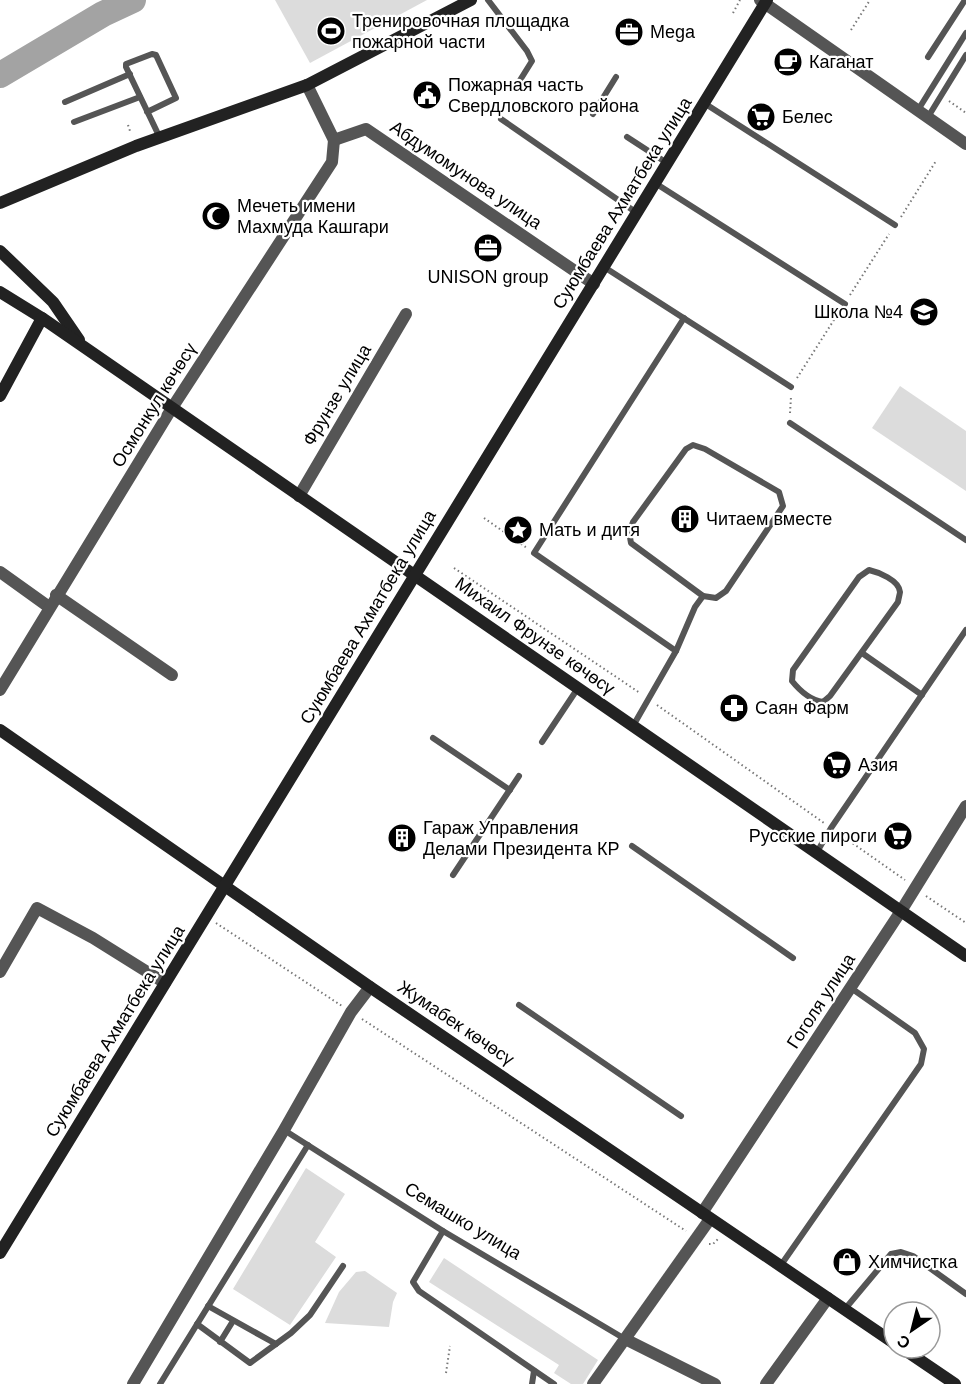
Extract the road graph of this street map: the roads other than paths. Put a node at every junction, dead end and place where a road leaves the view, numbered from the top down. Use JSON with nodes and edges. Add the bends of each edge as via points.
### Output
{"nodes":[{"id":1,"x":471,"y":0,"type":"edge"},
{"id":2,"x":488,"y":0,"type":"edge"},
{"id":3,"x":966,"y":0,"type":"edge"},
{"id":4,"x":764,"y":1,"type":"edge"},
{"id":5,"x":966,"y":33,"type":"edge"},
{"id":6,"x":966,"y":55,"type":"edge"},
{"id":7,"x":928,"y":57,"type":"dead end"},
{"id":8,"x":129,"y":74,"type":"junction"},
{"id":9,"x":616,"y":77,"type":"dead end"},
{"id":10,"x":307,"y":85,"type":"junction"},
{"id":11,"x":517,"y":85,"type":"dead end"},
{"id":12,"x":140,"y":97,"type":"junction"},
{"id":13,"x":65,"y":102,"type":"dead end"},
{"id":14,"x":704,"y":103,"type":"junction"},
{"id":15,"x":147,"y":112,"type":"junction"},
{"id":16,"x":593,"y":114,"type":"dead end"},
{"id":17,"x":923,"y":114,"type":"junction"},
{"id":18,"x":501,"y":119,"type":"dead end"},
{"id":19,"x":74,"y":122,"type":"dead end"},
{"id":20,"x":160,"y":138,"type":"junction"},
{"id":21,"x":627,"y":138,"type":"dead end"},
{"id":22,"x":334,"y":140,"type":"junction"},
{"id":23,"x":966,"y":144,"type":"edge"},
{"id":24,"x":668,"y":164,"type":"junction"},
{"id":25,"x":656,"y":183,"type":"junction"},
{"id":26,"x":0,"y":203,"type":"edge"},
{"id":27,"x":637,"y":213,"type":"junction"},
{"id":28,"x":895,"y":225,"type":"road end"},
{"id":29,"x":0,"y":251,"type":"edge"},
{"id":30,"x":604,"y":267,"type":"junction"},
{"id":31,"x":594,"y":284,"type":"junction"},
{"id":32,"x":0,"y":292,"type":"edge"},
{"id":33,"x":845,"y":304,"type":"road end"},
{"id":34,"x":406,"y":314,"type":"dead end"},
{"id":35,"x":42,"y":318,"type":"junction"},
{"id":36,"x":684,"y":318,"type":"junction"},
{"id":37,"x":83,"y":346,"type":"junction"},
{"id":38,"x":791,"y":387,"type":"road end"},
{"id":39,"x":0,"y":396,"type":"edge"},
{"id":40,"x":172,"y":408,"type":"junction"},
{"id":41,"x":790,"y":423,"type":"road end"},
{"id":42,"x":299,"y":496,"type":"junction"},
{"id":43,"x":966,"y":540,"type":"edge"},
{"id":44,"x":0,"y":572,"type":"edge"},
{"id":45,"x":415,"y":576,"type":"junction"},
{"id":46,"x":56,"y":595,"type":"junction"},
{"id":47,"x":703,"y":596,"type":"junction"},
{"id":48,"x":49,"y":607,"type":"junction"},
{"id":49,"x":966,"y":630,"type":"edge"},
{"id":50,"x":676,"y":651,"type":"junction"},
{"id":51,"x":862,"y":653,"type":"junction"},
{"id":52,"x":172,"y":675,"type":"dead end"},
{"id":53,"x":578,"y":688,"type":"junction"},
{"id":54,"x":0,"y":690,"type":"edge"},
{"id":55,"x":922,"y":695,"type":"junction"},
{"id":56,"x":633,"y":726,"type":"junction"},
{"id":57,"x":0,"y":730,"type":"edge"},
{"id":58,"x":433,"y":738,"type":"dead end"},
{"id":59,"x":542,"y":742,"type":"dead end"},
{"id":60,"x":519,"y":776,"type":"dead end"},
{"id":61,"x":510,"y":790,"type":"junction"},
{"id":62,"x":966,"y":806,"type":"edge"},
{"id":63,"x":961,"y":824,"type":"edge"},
{"id":64,"x":632,"y":846,"type":"dead end"},
{"id":65,"x":816,"y":853,"type":"junction"},
{"id":66,"x":453,"y":875,"type":"dead end"},
{"id":67,"x":225,"y":886,"type":"junction"},
{"id":68,"x":901,"y":911,"type":"junction"},
{"id":69,"x":966,"y":956,"type":"edge"},
{"id":70,"x":793,"y":958,"type":"dead end"},
{"id":71,"x":0,"y":972,"type":"edge"},
{"id":72,"x":165,"y":983,"type":"junction"},
{"id":73,"x":370,"y":987,"type":"junction"},
{"id":74,"x":851,"y":988,"type":"junction"},
{"id":75,"x":519,"y":1005,"type":"dead end"},
{"id":76,"x":681,"y":1116,"type":"dead end"},
{"id":77,"x":284,"y":1130,"type":"junction"},
{"id":78,"x":308,"y":1145,"type":"junction"},
{"id":79,"x":706,"y":1216,"type":"junction"},
{"id":80,"x":443,"y":1231,"type":"junction"},
{"id":81,"x":4,"y":1239,"type":"edge"},
{"id":82,"x":0,"y":1252,"type":"edge"},
{"id":83,"x":343,"y":1266,"type":"dead end"},
{"id":84,"x":781,"y":1266,"type":"junction"},
{"id":85,"x":966,"y":1294,"type":"edge"},
{"id":86,"x":828,"y":1298,"type":"junction"},
{"id":87,"x":208,"y":1306,"type":"junction"},
{"id":88,"x":845,"y":1309,"type":"junction"},
{"id":89,"x":233,"y":1321,"type":"junction"},
{"id":90,"x":197,"y":1324,"type":"junction"},
{"id":91,"x":882,"y":1334,"type":"edge"},
{"id":92,"x":625,"y":1339,"type":"junction"},
{"id":93,"x":220,"y":1342,"type":"junction"},
{"id":94,"x":276,"y":1344,"type":"junction"},
{"id":95,"x":920,"y":1360,"type":"edge"},
{"id":96,"x":534,"y":1371,"type":"junction"},
{"id":97,"x":133,"y":1384,"type":"edge"},
{"id":98,"x":160,"y":1384,"type":"edge"},
{"id":99,"x":532,"y":1384,"type":"edge"},
{"id":100,"x":554,"y":1384,"type":"edge"},
{"id":101,"x":593,"y":1384,"type":"edge"},
{"id":102,"x":716,"y":1384,"type":"edge"},
{"id":103,"x":766,"y":1384,"type":"edge"},
{"id":104,"x":955,"y":1384,"type":"edge"}],
"edges":[{"from":1,"to":10,"type":"street"},
{"from":2,"to":11,"type":"lane","via":[[532,61]]},
{"from":3,"to":7,"type":"lane"},
{"from":4,"to":14,"type":"street","name":"Суюмбаева Ахматбека улица"},
{"from":4,"to":17,"type":"street"},
{"from":5,"to":17,"type":"lane"},
{"from":6,"to":17,"type":"lane","via":[[941,95]]},
{"from":8,"to":12,"type":"lane"},
{"from":8,"to":13,"type":"lane"},
{"from":8,"to":15,"type":"lane","via":[[126,64],[156,55],[176,98]]},
{"from":9,"to":16,"type":"lane"},
{"from":10,"to":20,"type":"street"},
{"from":10,"to":22,"type":"street"},
{"from":12,"to":15,"type":"lane"},
{"from":12,"to":19,"type":"lane"},
{"from":14,"to":24,"type":"street","name":"Суюмбаева Ахматбека улица"},
{"from":14,"to":28,"type":"lane"},
{"from":15,"to":20,"type":"lane"},
{"from":17,"to":23,"type":"street"},
{"from":18,"to":27,"type":"lane"},
{"from":20,"to":26,"type":"street"},
{"from":21,"to":24,"type":"lane"},
{"from":22,"to":31,"type":"street","name":"Абдумомунова улица","via":[[366,129]]},
{"from":22,"to":40,"type":"street","name":"Осмонкул көчөсү","via":[[332,162]]},
{"from":24,"to":25,"type":"street","name":"Суюмбаева Ахматбека улица"},
{"from":25,"to":27,"type":"street","name":"Суюмбаева Ахматбека улица"},
{"from":25,"to":33,"type":"lane"},
{"from":27,"to":30,"type":"street","name":"Суюмбаева Ахматбека улица"},
{"from":29,"to":37,"type":"street","name":"Михаил Фрунзе көчөсү","via":[[53,302]]},
{"from":30,"to":31,"type":"street","name":"Суюмбаева Ахматбека улица"},
{"from":30,"to":36,"type":"lane"},
{"from":31,"to":45,"type":"street","name":"Суюмбаева Ахматбека улица"},
{"from":32,"to":35,"type":"street","name":"Михаил Фрунзе көчөсү"},
{"from":34,"to":42,"type":"street","name":"Фрунзе улица"},
{"from":35,"to":37,"type":"street","name":"Михаил Фрунзе көчөсү"},
{"from":35,"to":39,"type":"street"},
{"from":36,"to":38,"type":"lane"},
{"from":36,"to":50,"type":"lane","via":[[534,553]]},
{"from":37,"to":40,"type":"street","name":"Михаил Фрунзе көчөсү"},
{"from":40,"to":42,"type":"street","name":"Михаил Фрунзе көчөсү"},
{"from":40,"to":46,"type":"street","name":"Осмонкул көчөсү"},
{"from":41,"to":43,"type":"lane"},
{"from":42,"to":45,"type":"street","name":"Михаил Фрунзе көчөсү"},
{"from":44,"to":48,"type":"street"},
{"from":45,"to":53,"type":"street","name":"Михаил Фрунзе көчөсү"},
{"from":45,"to":67,"type":"street","name":"Суюмбаева Ахматбека улица"},
{"from":46,"to":48,"type":"street","name":"Осмонкул көчөсү"},
{"from":46,"to":52,"type":"street"},
{"from":47,"to":47,"type":"lane","via":[[631,543],[629,532],[686,449],[693,445],[778,492],[783,506],[726,591],[716,598]]},
{"from":47,"to":50,"type":"lane"},
{"from":48,"to":54,"type":"street","name":"Осмонкул көчөсү"},
{"from":49,"to":55,"type":"lane"},
{"from":50,"to":56,"type":"lane"},
{"from":51,"to":51,"type":"lane","via":[[823,702],[814,701],[792,681],[793,670],[859,577],[869,570],[888,578],[900,592],[898,602]]},
{"from":51,"to":55,"type":"lane"},
{"from":53,"to":56,"type":"street","name":"Михаил Фрунзе көчөсү"},
{"from":53,"to":59,"type":"lane"},
{"from":55,"to":65,"type":"lane"},
{"from":56,"to":65,"type":"street","name":"Михаил Фрунзе көчөсү"},
{"from":57,"to":67,"type":"street","name":"Жумабек көчөсү"},
{"from":58,"to":61,"type":"lane"},
{"from":60,"to":61,"type":"lane"},
{"from":61,"to":66,"type":"lane"},
{"from":62,"to":63,"type":"street","name":"Гоголя улица"},
{"from":63,"to":68,"type":"street","name":"Гоголя улица"},
{"from":64,"to":70,"type":"lane"},
{"from":65,"to":68,"type":"street","name":"Михаил Фрунзе көчөсү"},
{"from":67,"to":72,"type":"street","name":"Суюмбаева Ахматбека улица"},
{"from":67,"to":73,"type":"street","name":"Жумабек көчөсү"},
{"from":68,"to":69,"type":"street","name":"Михаил Фрунзе көчөсү"},
{"from":68,"to":74,"type":"street","name":"Гоголя улица"},
{"from":71,"to":72,"type":"street","via":[[37,908]]},
{"from":72,"to":81,"type":"street","name":"Суюмбаева Ахматбека улица"},
{"from":73,"to":77,"type":"street","via":[[351,1012]]},
{"from":73,"to":79,"type":"street","name":"Жумабек көчөсү"},
{"from":74,"to":79,"type":"street","name":"Гоголя улица"},
{"from":74,"to":84,"type":"lane","via":[[915,1033],[924,1048],[921,1064]]},
{"from":75,"to":76,"type":"lane"},
{"from":77,"to":78,"type":"lane","name":"Семашко улица"},
{"from":77,"to":97,"type":"street"},
{"from":78,"to":80,"type":"lane","name":"Семашко улица"},
{"from":78,"to":87,"type":"lane"},
{"from":79,"to":84,"type":"street","name":"Жумабек көчөсү"},
{"from":79,"to":92,"type":"street","name":"Гоголя улица"},
{"from":80,"to":92,"type":"lane","name":"Семашко улица"},
{"from":80,"to":96,"type":"lane","via":[[414,1282],[419,1291]]},
{"from":81,"to":82,"type":"street","name":"Суюмбаева Ахматбека улица"},
{"from":83,"to":94,"type":"lane","via":[[310,1315]]},
{"from":84,"to":86,"type":"street","name":"Жумабек көчөсү"},
{"from":85,"to":88,"type":"lane","via":[[913,1256],[901,1252],[891,1254]]},
{"from":86,"to":88,"type":"street","name":"Жумабек көчөсү"},
{"from":86,"to":103,"type":"street"},
{"from":87,"to":89,"type":"lane"},
{"from":87,"to":90,"type":"lane"},
{"from":88,"to":91,"type":"street","name":"Жумабек көчөсү"},
{"from":89,"to":93,"type":"lane"},
{"from":89,"to":94,"type":"lane"},
{"from":90,"to":93,"type":"lane"},
{"from":90,"to":98,"type":"lane"},
{"from":92,"to":101,"type":"street","name":"Гоголя улица"},
{"from":92,"to":102,"type":"street"},
{"from":93,"to":94,"type":"lane","via":[[250,1363]]},
{"from":95,"to":104,"type":"street"},
{"from":96,"to":99,"type":"lane"},
{"from":96,"to":100,"type":"lane"}]}
